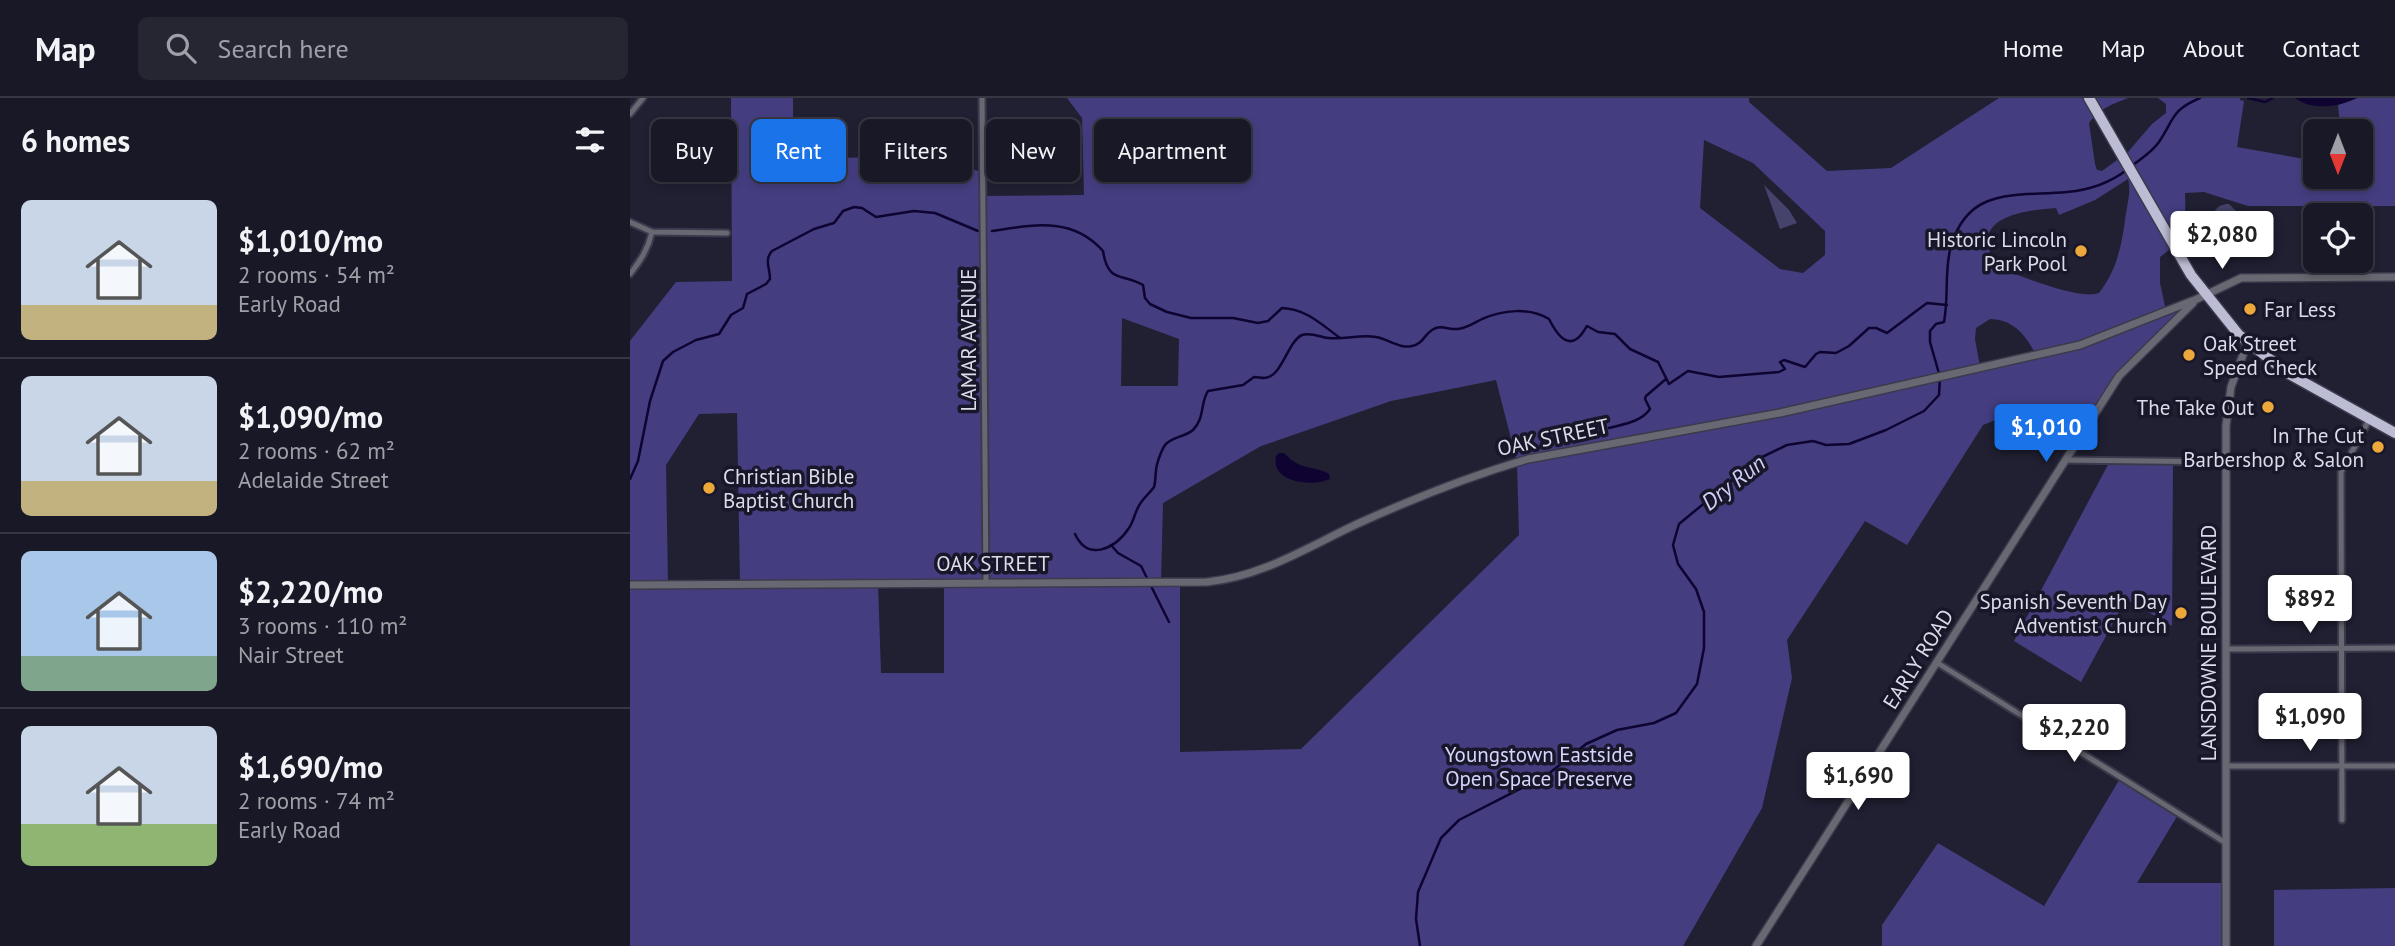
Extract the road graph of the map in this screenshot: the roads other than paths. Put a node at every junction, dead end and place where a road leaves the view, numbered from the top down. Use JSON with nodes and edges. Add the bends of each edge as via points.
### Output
{"nodes":[{"id":1,"x":643,"y":98,"type":"edge"},
{"id":2,"x":982,"y":98,"type":"edge"},
{"id":3,"x":2089,"y":98,"type":"edge"},
{"id":4,"x":631,"y":111,"type":"edge"},
{"id":5,"x":630,"y":222,"type":"edge"},
{"id":6,"x":652,"y":232,"type":"junction"},
{"id":7,"x":727,"y":233,"type":"dead end"},
{"id":8,"x":630,"y":274,"type":"edge"},
{"id":9,"x":2395,"y":277,"type":"edge"},
{"id":10,"x":2201,"y":296,"type":"junction"},
{"id":11,"x":2247,"y":344,"type":"junction"},
{"id":12,"x":2369,"y":420,"type":"junction"},
{"id":13,"x":2395,"y":432,"type":"edge"},
{"id":14,"x":2065,"y":460,"type":"junction"},
{"id":15,"x":2226,"y":462,"type":"junction"},
{"id":16,"x":986,"y":583,"type":"junction"},
{"id":17,"x":630,"y":585,"type":"edge"},
{"id":18,"x":2341,"y":648,"type":"junction"},
{"id":19,"x":2395,"y":648,"type":"edge"},
{"id":20,"x":2226,"y":649,"type":"junction"},
{"id":21,"x":1936,"y":662,"type":"junction"},
{"id":22,"x":2226,"y":766,"type":"junction"},
{"id":23,"x":2342,"y":766,"type":"junction"},
{"id":24,"x":2395,"y":766,"type":"edge"},
{"id":25,"x":2342,"y":820,"type":"dead end"},
{"id":26,"x":2226,"y":843,"type":"junction"},
{"id":27,"x":1756,"y":946,"type":"edge"},
{"id":28,"x":2226,"y":946,"type":"edge"}],
"edges":[{"from":1,"to":4,"type":"street"},
{"from":2,"to":16,"type":"street","name":"LAMAR AVENUE"},
{"from":3,"to":10,"type":"highway"},
{"from":5,"to":6,"type":"street"},
{"from":6,"to":7,"type":"street"},
{"from":6,"to":8,"type":"street","via":[[644,255]]},
{"from":9,"to":10,"type":"street","name":"OAK STREET","via":[[2245,278]]},
{"from":10,"to":11,"type":"highway"},
{"from":10,"to":14,"type":"street","name":"EARLY ROAD","via":[[2119,376]]},
{"from":10,"to":16,"type":"street","name":"OAK STREET","via":[[2080,345],[1780,413],[1528,458],[1222,581]]},
{"from":11,"to":12,"type":"highway"},
{"from":11,"to":15,"type":"street","name":"LANSDOWNE BOULEVARD","via":[[2230,395]]},
{"from":12,"to":13,"type":"highway"},
{"from":12,"to":18,"type":"street","via":[[2341,472]]},
{"from":14,"to":15,"type":"street"},
{"from":14,"to":21,"type":"street","name":"EARLY ROAD"},
{"from":15,"to":20,"type":"street","name":"LANSDOWNE BOULEVARD"},
{"from":16,"to":17,"type":"street","name":"OAK STREET"},
{"from":18,"to":19,"type":"street"},
{"from":18,"to":20,"type":"street"},
{"from":18,"to":23,"type":"street"},
{"from":20,"to":22,"type":"street","name":"LANSDOWNE BOULEVARD"},
{"from":21,"to":26,"type":"street"},
{"from":21,"to":27,"type":"street","name":"EARLY ROAD"},
{"from":22,"to":23,"type":"street"},
{"from":22,"to":26,"type":"street","name":"LANSDOWNE BOULEVARD"},
{"from":23,"to":24,"type":"street"},
{"from":23,"to":25,"type":"street"},
{"from":26,"to":28,"type":"street","name":"LANSDOWNE BOULEVARD"}]}
